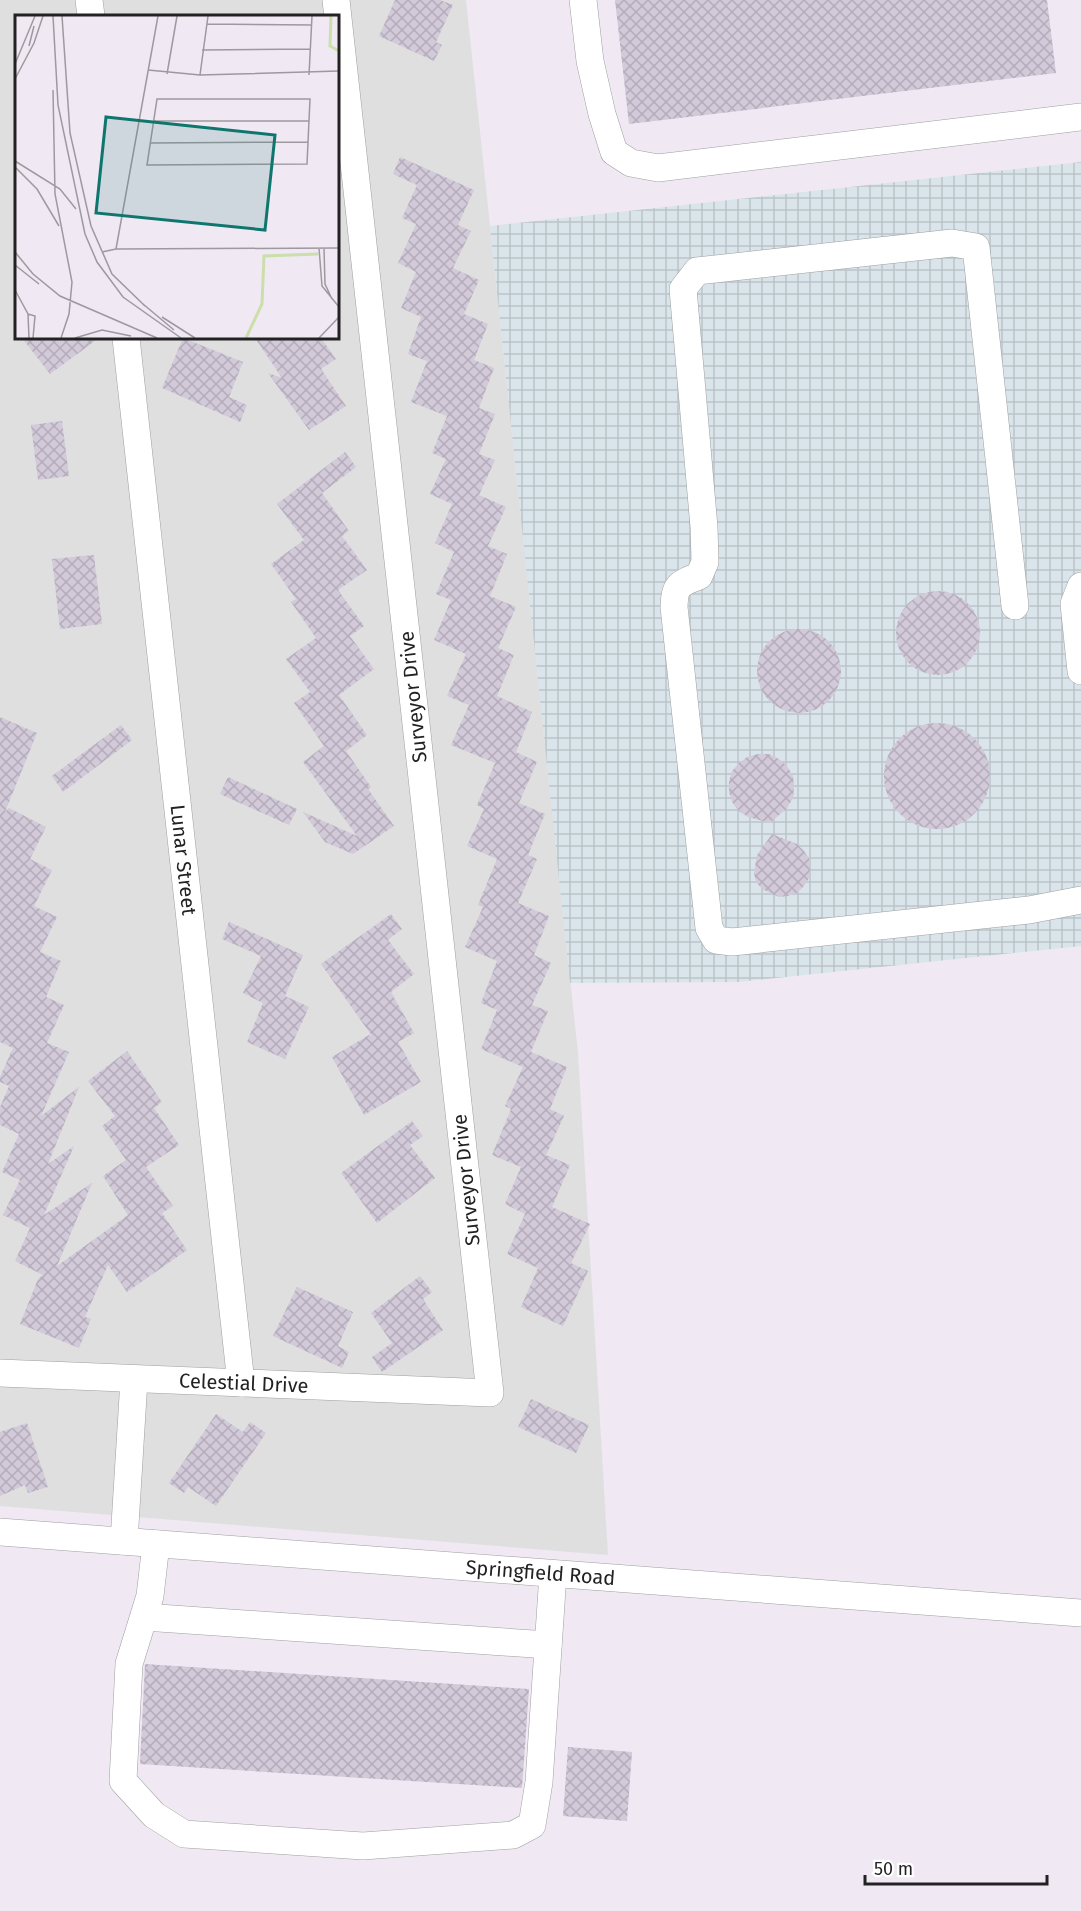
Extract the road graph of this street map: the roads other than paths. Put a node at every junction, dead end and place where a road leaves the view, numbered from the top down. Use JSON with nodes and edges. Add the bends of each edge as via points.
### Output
{"nodes":[{"id":1,"x":89,"y":0,"type":"edge"},
{"id":2,"x":336,"y":0,"type":"edge"},
{"id":3,"x":583,"y":0,"type":"edge"},
{"id":4,"x":91,"y":15,"type":"edge"},
{"id":5,"x":338,"y":15,"type":"edge"},
{"id":6,"x":339,"y":27,"type":"edge"},
{"id":7,"x":1081,"y":117,"type":"edge"},
{"id":8,"x":126,"y":339,"type":"edge"},
{"id":9,"x":1081,"y":586,"type":"edge"},
{"id":10,"x":1015,"y":606,"type":"dead end"},
{"id":11,"x":1081,"y":671,"type":"edge"},
{"id":12,"x":1081,"y":900,"type":"edge"},
{"id":13,"x":0,"y":1373,"type":"edge"},
{"id":14,"x":134,"y":1380,"type":"junction"},
{"id":15,"x":241,"y":1383,"type":"junction"},
{"id":16,"x":490,"y":1393,"type":"joint"},
{"id":17,"x":0,"y":1532,"type":"edge"},
{"id":18,"x":124,"y":1541,"type":"junction"},
{"id":19,"x":156,"y":1544,"type":"junction"},
{"id":20,"x":553,"y":1574,"type":"junction"},
{"id":21,"x":1081,"y":1612,"type":"edge"},
{"id":22,"x":144,"y":1617,"type":"junction"},
{"id":23,"x":548,"y":1645,"type":"junction"}],
"edges":[{"from":1,"to":4,"type":"street"},
{"from":2,"to":5,"type":"street","name":"Surveyor Drive"},
{"from":3,"to":7,"type":"street","via":[[590,61],[602,114],[614,152],[632,164],[658,168]]},
{"from":6,"to":16,"type":"street","name":"Surveyor Drive"},
{"from":8,"to":15,"type":"street","name":"Lunar Street"},
{"from":9,"to":11,"type":"street","via":[[1074,604]]},
{"from":10,"to":12,"type":"street","via":[[975,247],[952,243],[697,271],[683,289],[705,562],[699,576],[682,582],[675,590],[675,607],[709,928],[716,940],[732,942],[1029,910]]},
{"from":13,"to":14,"type":"street","name":"Celestial Drive"},
{"from":14,"to":15,"type":"street","name":"Celestial Drive"},
{"from":14,"to":18,"type":"street"},
{"from":15,"to":16,"type":"street","name":"Celestial Drive"},
{"from":17,"to":18,"type":"street","name":"Springfield Road"},
{"from":18,"to":19,"type":"street","name":"Springfield Road"},
{"from":19,"to":20,"type":"street","name":"Springfield Road"},
{"from":19,"to":22,"type":"street"},
{"from":20,"to":21,"type":"street","name":"Springfield Road"},
{"from":20,"to":23,"type":"street"},
{"from":22,"to":23,"type":"street"},
{"from":22,"to":23,"type":"street","via":[[129,1664],[123,1781],[154,1815],[184,1834],[363,1846],[513,1835],[532,1825],[539,1782]]}]}
